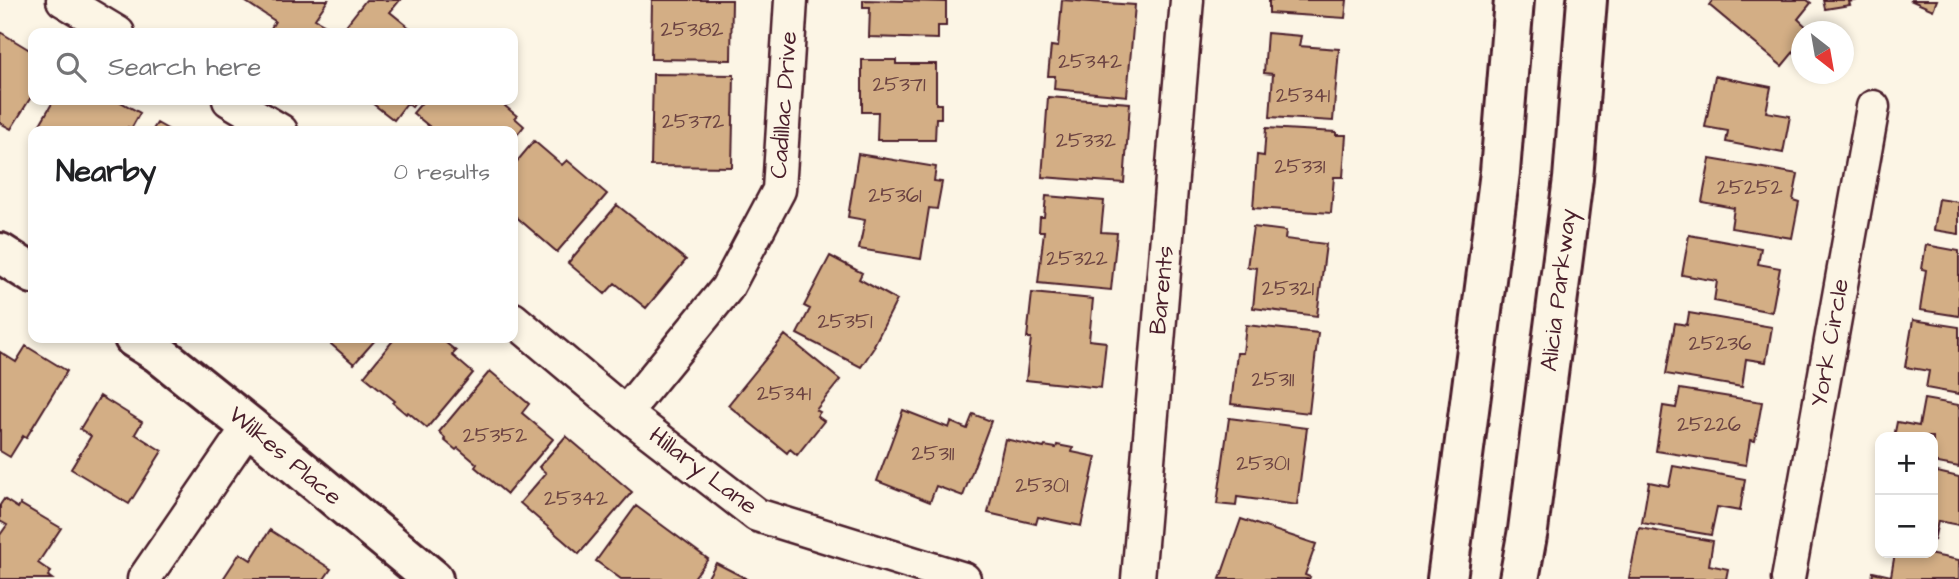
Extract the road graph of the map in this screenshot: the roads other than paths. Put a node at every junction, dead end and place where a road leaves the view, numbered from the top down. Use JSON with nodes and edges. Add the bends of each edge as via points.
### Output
{"nodes":[{"id":1,"x":63,"y":0,"type":"edge"},
{"id":2,"x":791,"y":0,"type":"edge"},
{"id":3,"x":1187,"y":0,"type":"edge"},
{"id":4,"x":1514,"y":0,"type":"edge"},
{"id":5,"x":1587,"y":0,"type":"edge"},
{"id":6,"x":110,"y":28,"type":"edge"},
{"id":7,"x":237,"y":105,"type":"edge"},
{"id":8,"x":1873,"y":107,"type":"dead end"},
{"id":9,"x":273,"y":126,"type":"edge"},
{"id":10,"x":0,"y":253,"type":"edge"},
{"id":11,"x":28,"y":271,"type":"edge"},
{"id":12,"x":518,"y":323,"type":"edge"},
{"id":13,"x":142,"y":343,"type":"edge"},
{"id":14,"x":625,"y":413,"type":"junction"},
{"id":15,"x":249,"y":426,"type":"junction"},
{"id":16,"x":144,"y":579,"type":"edge"},
{"id":17,"x":433,"y":579,"type":"edge"},
{"id":18,"x":964,"y":579,"type":"edge"},
{"id":19,"x":1138,"y":579,"type":"edge"},
{"id":20,"x":1447,"y":579,"type":"edge"},
{"id":21,"x":1519,"y":579,"type":"edge"},
{"id":22,"x":1788,"y":579,"type":"edge"}],
"edges":[{"from":1,"to":6,"type":"street"},
{"from":2,"to":14,"type":"street","name":"Cadillac Drive","via":[[779,190],[727,288]]},
{"from":3,"to":19,"type":"street","name":"Barents"},
{"from":4,"to":20,"type":"main road","via":[[1500,172]]},
{"from":5,"to":21,"type":"main road","name":"Alicia Parkway","via":[[1573,179]]},
{"from":7,"to":9,"type":"street"},
{"from":8,"to":22,"type":"street","name":"York Circle"},
{"from":10,"to":11,"type":"main road"},
{"from":12,"to":14,"type":"street","name":"Hillary Lane"},
{"from":13,"to":15,"type":"main road","name":"Wilkes Place"},
{"from":14,"to":18,"type":"street","name":"Hillary Lane","via":[[757,515]]},
{"from":15,"to":16,"type":"street"},
{"from":15,"to":17,"type":"main road","name":"Wilkes Place"}]}
